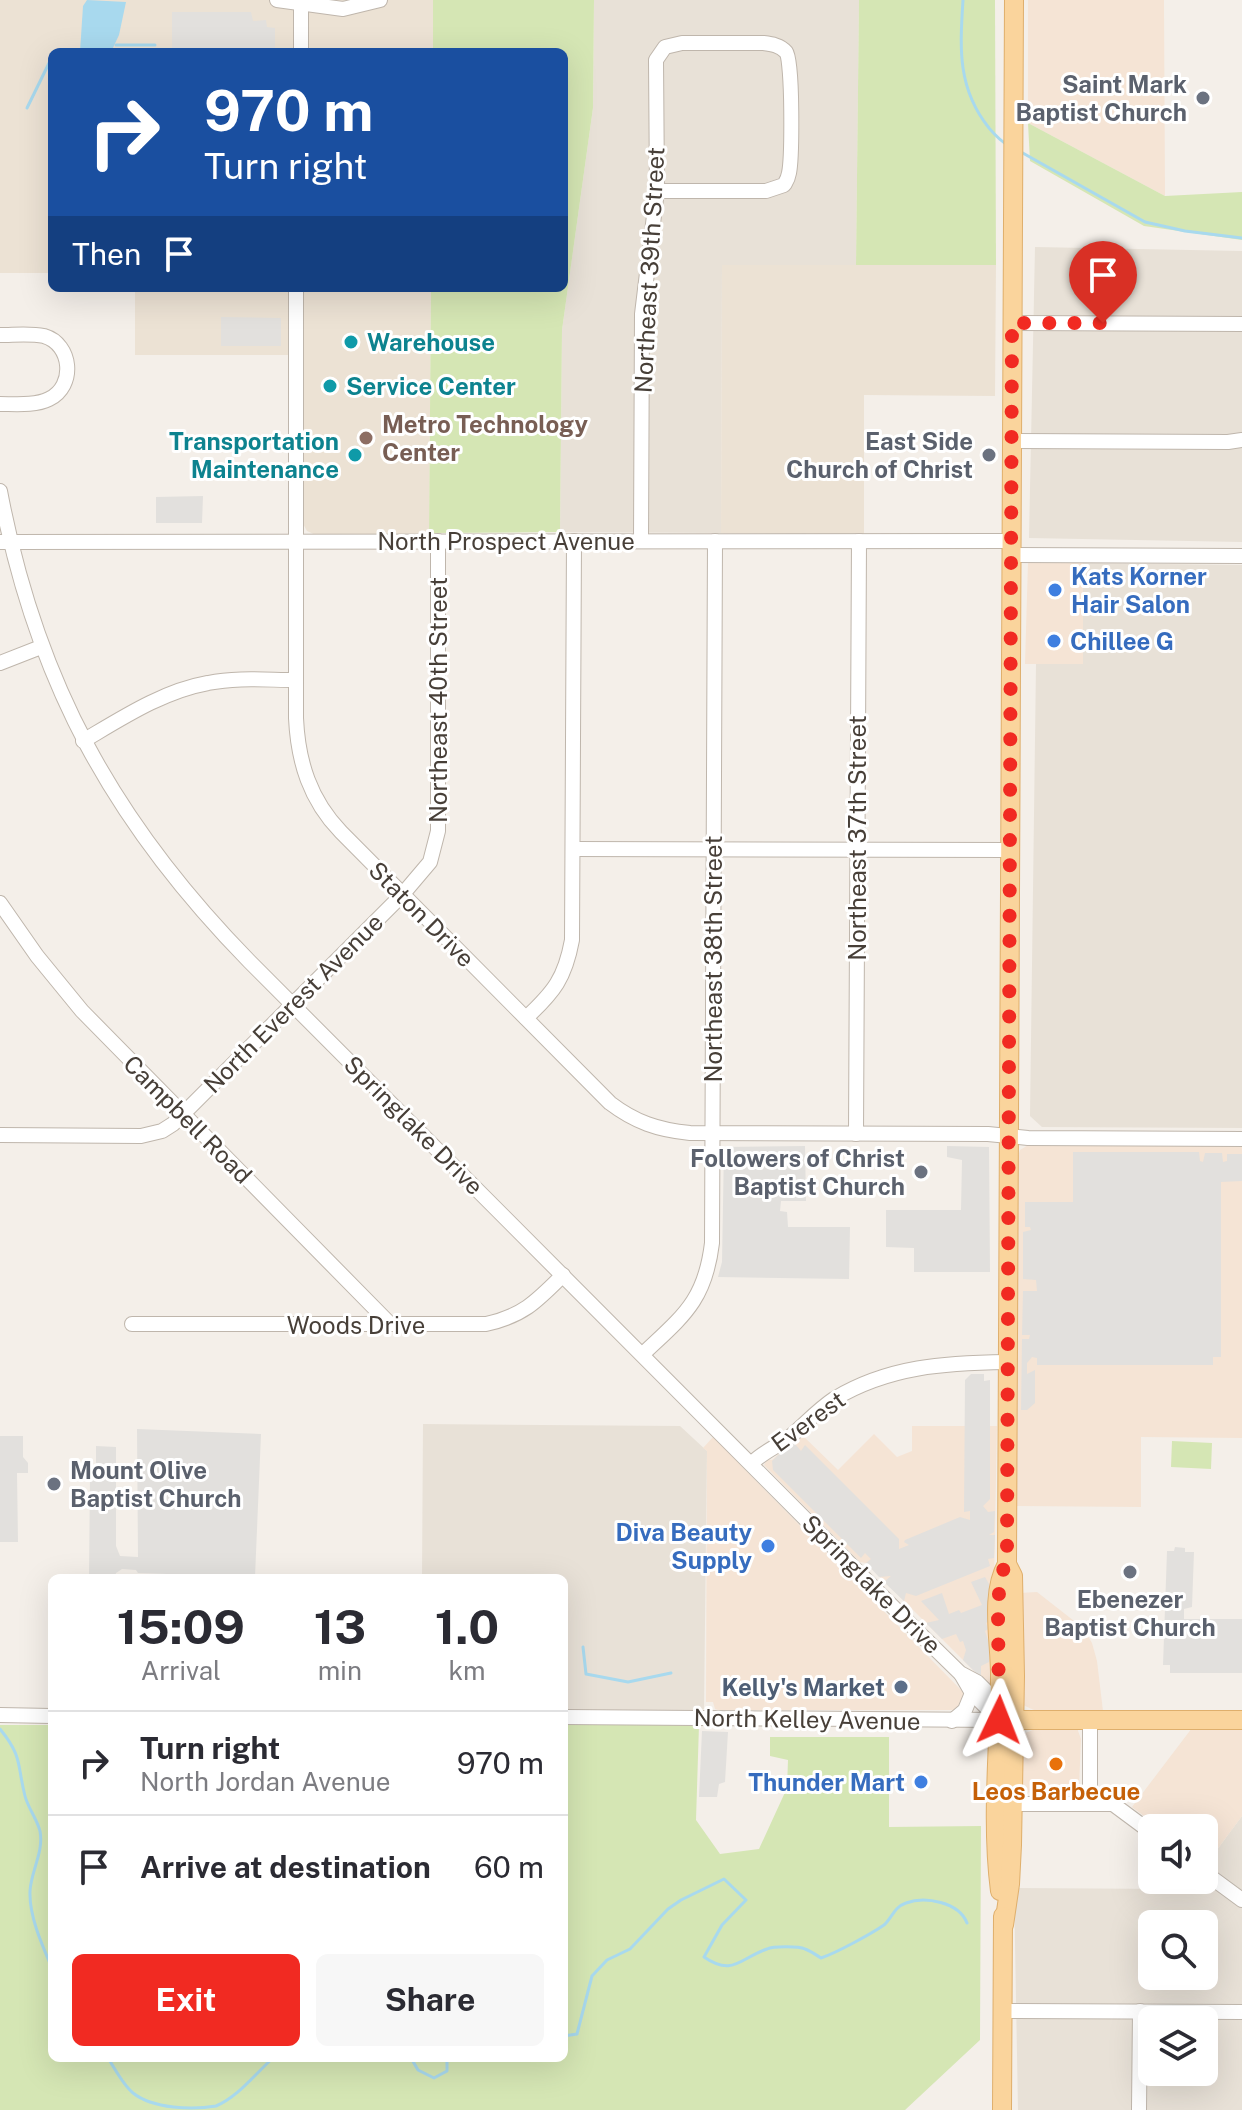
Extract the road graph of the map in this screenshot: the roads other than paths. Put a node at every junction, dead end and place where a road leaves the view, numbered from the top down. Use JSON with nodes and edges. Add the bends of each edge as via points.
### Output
{"nodes":[{"id":1,"x":277,"y":0,"type":"edge"},
{"id":2,"x":380,"y":0,"type":"edge"},
{"id":3,"x":1014,"y":0,"type":"edge"},
{"id":4,"x":301,"y":5,"type":"junction"},
{"id":5,"x":301,"y":48,"type":"edge"},
{"id":6,"x":657,"y":191,"type":"junction"},
{"id":7,"x":296,"y":292,"type":"edge"},
{"id":8,"x":1012,"y":323,"type":"junction"},
{"id":9,"x":1242,"y":324,"type":"edge"},
{"id":10,"x":0,"y":335,"type":"edge"},
{"id":11,"x":0,"y":404,"type":"edge"},
{"id":12,"x":1242,"y":440,"type":"edge"},
{"id":13,"x":1011,"y":441,"type":"junction"},
{"id":14,"x":0,"y":491,"type":"edge"},
{"id":15,"x":438,"y":541,"type":"junction"},
{"id":16,"x":574,"y":541,"type":"junction"},
{"id":17,"x":641,"y":541,"type":"junction"},
{"id":18,"x":715,"y":541,"type":"junction"},
{"id":19,"x":859,"y":541,"type":"junction"},
{"id":20,"x":5,"y":542,"type":"edge"},
{"id":21,"x":296,"y":542,"type":"junction"},
{"id":22,"x":1011,"y":548,"type":"junction"},
{"id":23,"x":1242,"y":556,"type":"edge"},
{"id":24,"x":41,"y":647,"type":"junction"},
{"id":25,"x":0,"y":663,"type":"edge"},
{"id":26,"x":296,"y":680,"type":"junction"},
{"id":27,"x":83,"y":741,"type":"junction"},
{"id":28,"x":714,"y":848,"type":"junction"},
{"id":29,"x":857,"y":848,"type":"junction"},
{"id":30,"x":573,"y":849,"type":"junction"},
{"id":31,"x":1010,"y":850,"type":"junction"},
{"id":32,"x":402,"y":895,"type":"junction"},
{"id":33,"x":0,"y":903,"type":"edge"},
{"id":34,"x":6,"y":926,"type":"edge"},
{"id":35,"x":293,"y":1004,"type":"junction"},
{"id":36,"x":526,"y":1018,"type":"junction"},
{"id":37,"x":182,"y":1115,"type":"junction"},
{"id":38,"x":712,"y":1134,"type":"junction"},
{"id":39,"x":856,"y":1134,"type":"junction"},
{"id":40,"x":0,"y":1135,"type":"edge"},
{"id":41,"x":1008,"y":1136,"type":"junction"},
{"id":42,"x":1242,"y":1139,"type":"edge"},
{"id":43,"x":563,"y":1275,"type":"junction"},
{"id":44,"x":132,"y":1324,"type":"dead end"},
{"id":45,"x":390,"y":1324,"type":"junction"},
{"id":46,"x":643,"y":1354,"type":"junction"},
{"id":47,"x":1007,"y":1362,"type":"junction"},
{"id":48,"x":752,"y":1463,"type":"junction"},
{"id":49,"x":960,"y":1673,"type":"junction"},
{"id":50,"x":972,"y":1693,"type":"junction"},
{"id":51,"x":0,"y":1715,"type":"edge"},
{"id":52,"x":1004,"y":1715,"type":"junction"},
{"id":53,"x":48,"y":1716,"type":"edge"},
{"id":54,"x":568,"y":1717,"type":"edge"},
{"id":55,"x":1090,"y":1719,"type":"junction"},
{"id":56,"x":1242,"y":1720,"type":"edge"},
{"id":57,"x":952,"y":1721,"type":"junction"},
{"id":58,"x":1090,"y":1804,"type":"junction"},
{"id":59,"x":1004,"y":1805,"type":"junction"},
{"id":60,"x":1138,"y":1823,"type":"edge"},
{"id":61,"x":1218,"y":1882,"type":"edge"},
{"id":62,"x":1242,"y":1900,"type":"edge"},
{"id":63,"x":1003,"y":2011,"type":"junction"},
{"id":64,"x":1138,"y":2011,"type":"edge"},
{"id":65,"x":1218,"y":2012,"type":"edge"},
{"id":66,"x":1242,"y":2012,"type":"edge"},
{"id":67,"x":1139,"y":2086,"type":"edge"},
{"id":68,"x":1002,"y":2110,"type":"edge"},
{"id":69,"x":1139,"y":2110,"type":"edge"}],
"edges":[{"from":1,"to":4,"type":"street"},
{"from":2,"to":4,"type":"street","via":[[343,9]]},
{"from":3,"to":8,"type":"main road"},
{"from":4,"to":5,"type":"street"},
{"from":6,"to":6,"type":"street","name":"Northeast 39th Street","via":[[656,67],[662,49],[682,43],[736,43],[773,44],[784,50],[791,73],[790,168],[784,185],[766,191]]},
{"from":6,"to":17,"type":"street","name":"Northeast 39th Street","via":[[643,305]]},
{"from":7,"to":21,"type":"street","name":"Staton Drive"},
{"from":8,"to":9,"type":"street"},
{"from":8,"to":13,"type":"main road"},
{"from":10,"to":11,"type":"street","via":[[54,341],[62,349],[68,373],[50,399]]},
{"from":12,"to":13,"type":"street"},
{"from":13,"to":22,"type":"main road"},
{"from":14,"to":20,"type":"street","name":"Springlake Drive"},
{"from":15,"to":16,"type":"street","name":"North Prospect Avenue"},
{"from":15,"to":21,"type":"street","name":"North Prospect Avenue"},
{"from":15,"to":32,"type":"street","name":"Northeast 40th Street","via":[[437,843],[430,862]]},
{"from":16,"to":17,"type":"street","name":"North Prospect Avenue"},
{"from":16,"to":30,"type":"street"},
{"from":17,"to":18,"type":"street","name":"North Prospect Avenue"},
{"from":18,"to":19,"type":"street","name":"North Prospect Avenue"},
{"from":18,"to":28,"type":"street","name":"Northeast 38th Street"},
{"from":19,"to":22,"type":"street","name":"North Prospect Avenue"},
{"from":19,"to":29,"type":"street","name":"Northeast 37th Street"},
{"from":20,"to":21,"type":"street","name":"North Prospect Avenue"},
{"from":20,"to":24,"type":"street","name":"Springlake Drive"},
{"from":21,"to":26,"type":"street","name":"Staton Drive"},
{"from":22,"to":23,"type":"street","name":"North Prospect Avenue"},
{"from":22,"to":31,"type":"main road"},
{"from":24,"to":25,"type":"street"},
{"from":24,"to":27,"type":"street","name":"Springlake Drive"},
{"from":26,"to":27,"type":"street","via":[[207,683],[166,696]]},
{"from":26,"to":32,"type":"street","name":"Staton Drive","via":[[298,750],[314,796],[332,823]]},
{"from":27,"to":35,"type":"street","name":"Springlake Drive","via":[[176,882]]},
{"from":28,"to":29,"type":"street"},
{"from":28,"to":30,"type":"street"},
{"from":28,"to":38,"type":"street","name":"Northeast 38th Street"},
{"from":29,"to":31,"type":"street"},
{"from":29,"to":39,"type":"street","name":"Northeast 37th Street"},
{"from":30,"to":36,"type":"street","via":[[568,962],[559,983]]},
{"from":31,"to":41,"type":"main road"},
{"from":32,"to":35,"type":"street","name":"North Everest Avenue"},
{"from":32,"to":36,"type":"street","name":"Staton Drive"},
{"from":33,"to":34,"type":"street","name":"Campbell Road"},
{"from":34,"to":37,"type":"street","name":"Campbell Road"},
{"from":35,"to":37,"type":"street","name":"North Everest Avenue"},
{"from":35,"to":43,"type":"street","name":"Springlake Drive"},
{"from":36,"to":38,"type":"street","name":"Staton Drive","via":[[625,1115],[660,1130]]},
{"from":37,"to":40,"type":"street","name":"North Everest Avenue","via":[[162,1131],[141,1136]]},
{"from":37,"to":45,"type":"street","name":"Campbell Road"},
{"from":38,"to":39,"type":"street","name":"Staton Drive"},
{"from":38,"to":46,"type":"street","name":"Northeast 38th Street","via":[[709,1270],[686,1313]]},
{"from":39,"to":41,"type":"street","name":"Staton Drive"},
{"from":41,"to":42,"type":"street","name":"Staton Drive"},
{"from":41,"to":47,"type":"main road"},
{"from":43,"to":45,"type":"street","name":"Woods Drive","via":[[527,1310],[498,1322]]},
{"from":43,"to":46,"type":"street","name":"Springlake Drive"},
{"from":44,"to":45,"type":"street","name":"Woods Drive"},
{"from":46,"to":48,"type":"street","name":"Springlake Drive"},
{"from":47,"to":48,"type":"street","name":"Everest","via":[[938,1363],[860,1385]]},
{"from":47,"to":52,"type":"main road","via":[[1007,1564],[1013,1576]]},
{"from":48,"to":49,"type":"street","name":"Springlake Drive"},
{"from":49,"to":50,"type":"street","name":"Springlake Drive"},
{"from":49,"to":52,"type":"street","name":"Springlake Drive","via":[[977,1682]]},
{"from":50,"to":52,"type":"street","name":"Springlake Drive"},
{"from":50,"to":57,"type":"street","via":[[965,1710]]},
{"from":51,"to":53,"type":"street"},
{"from":52,"to":55,"type":"main road","name":"North Kelley Avenue"},
{"from":52,"to":57,"type":"street","name":"North Kelley Avenue"},
{"from":52,"to":59,"type":"main road"},
{"from":54,"to":57,"type":"street","name":"North Kelley Avenue"},
{"from":55,"to":56,"type":"main road","name":"North Kelley Avenue"},
{"from":55,"to":58,"type":"street"},
{"from":58,"to":59,"type":"street"},
{"from":58,"to":60,"type":"street","via":[[1113,1804]]},
{"from":59,"to":63,"type":"main road","via":[[1010,1884]]},
{"from":61,"to":62,"type":"street"},
{"from":63,"to":64,"type":"street"},
{"from":63,"to":68,"type":"main road"},
{"from":65,"to":66,"type":"street"},
{"from":67,"to":69,"type":"street"}]}
